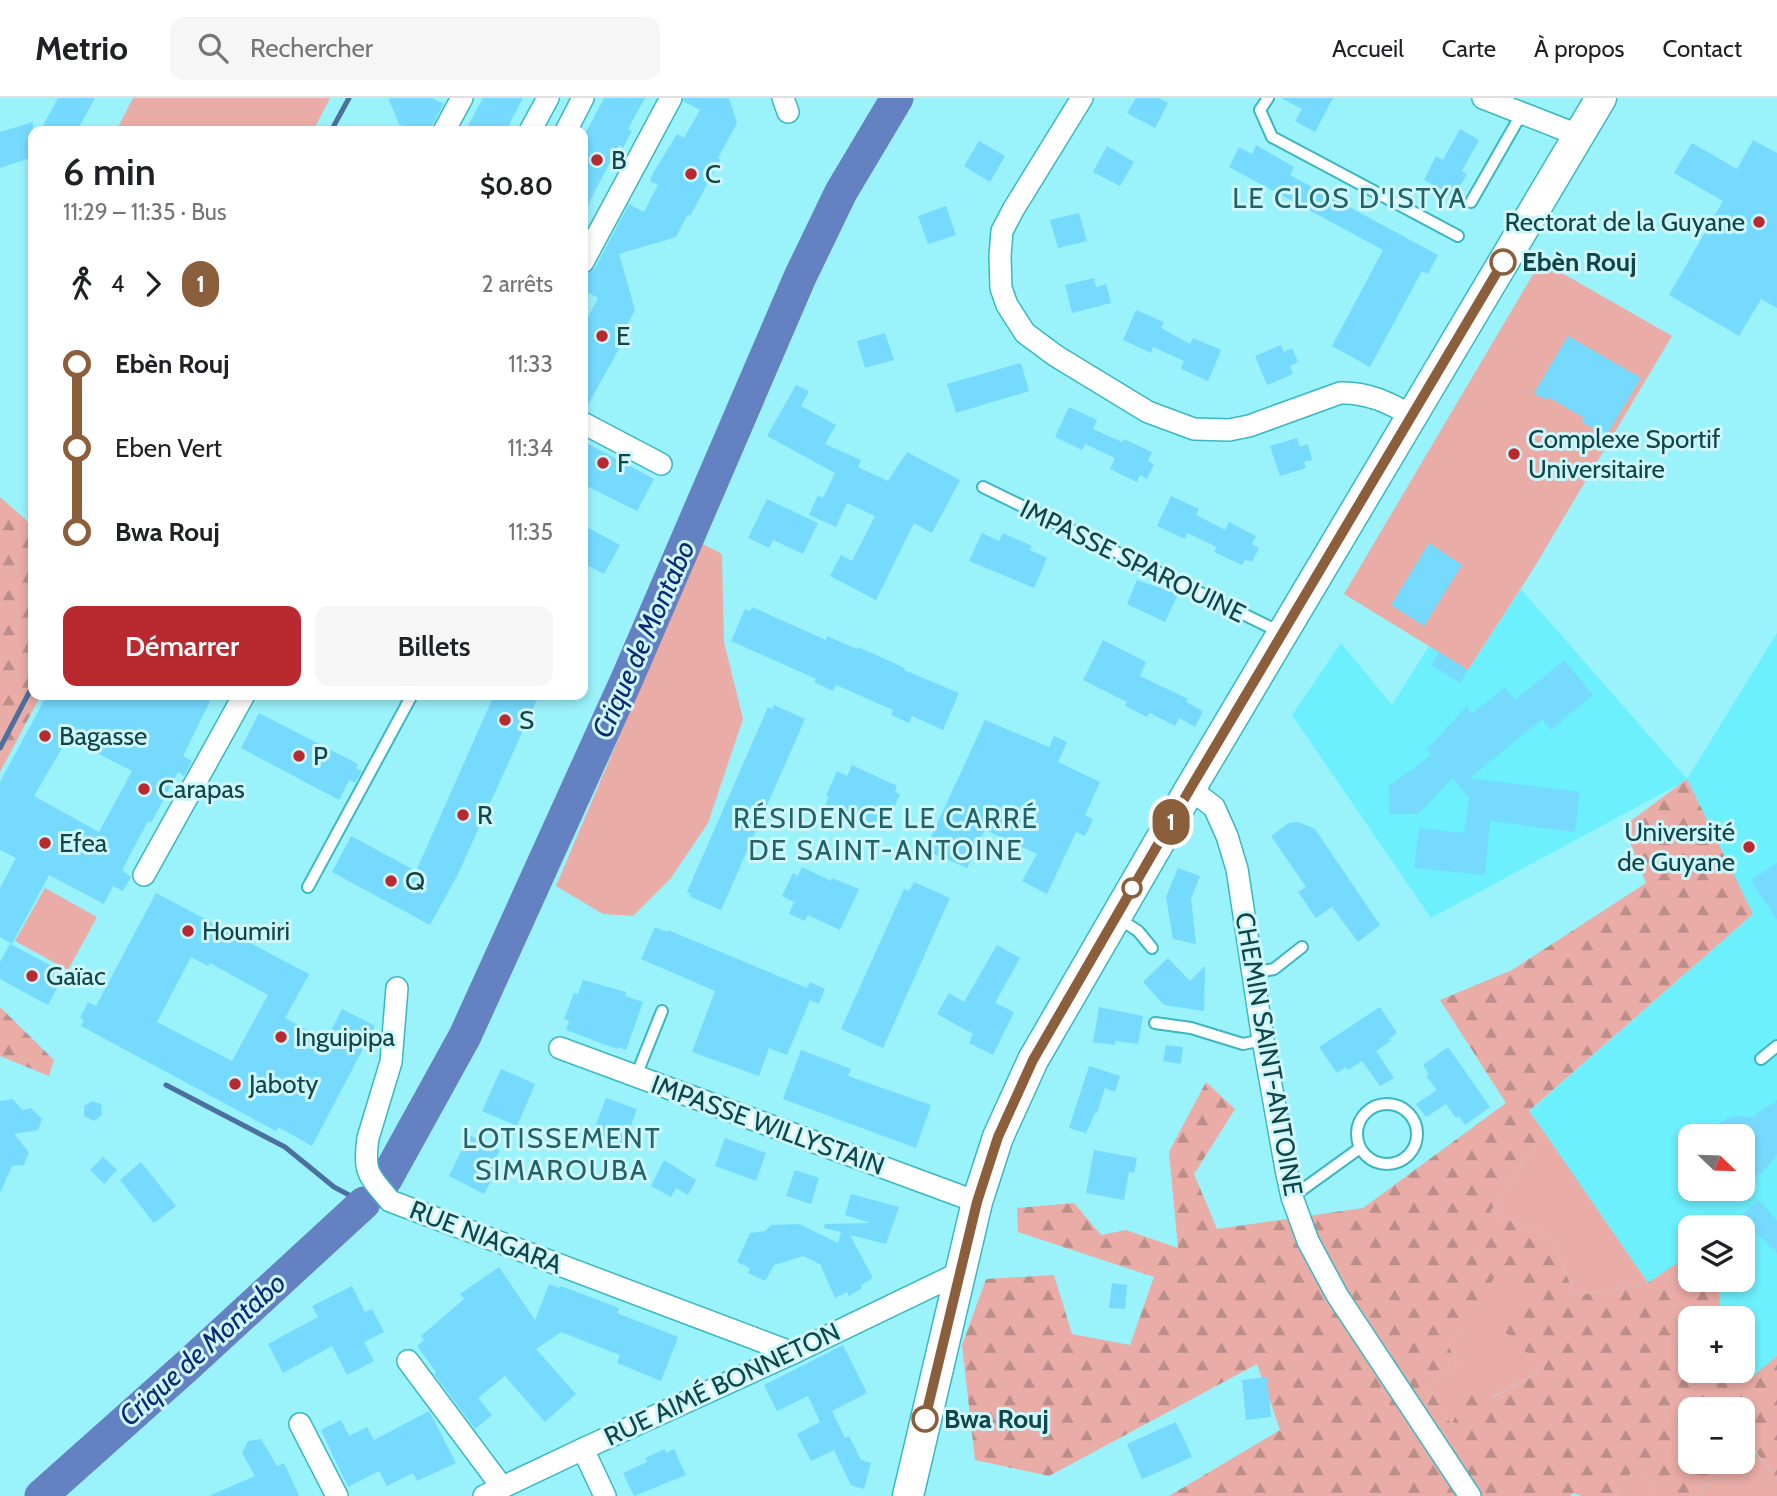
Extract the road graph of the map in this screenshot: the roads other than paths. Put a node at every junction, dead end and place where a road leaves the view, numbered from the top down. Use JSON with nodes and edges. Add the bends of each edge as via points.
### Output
{"nodes":[{"id":1,"x":462,"y":98,"type":"edge"},
{"id":2,"x":548,"y":98,"type":"edge"},
{"id":3,"x":583,"y":98,"type":"edge"},
{"id":4,"x":671,"y":98,"type":"edge"},
{"id":5,"x":1082,"y":98,"type":"edge"},
{"id":6,"x":1268,"y":98,"type":"edge"},
{"id":7,"x":1483,"y":98,"type":"edge"},
{"id":8,"x":1601,"y":98,"type":"edge"},
{"id":9,"x":1522,"y":113,"type":"junction"},
{"id":10,"x":447,"y":126,"type":"edge"},
{"id":11,"x":533,"y":126,"type":"edge"},
{"id":12,"x":569,"y":126,"type":"edge"},
{"id":13,"x":1578,"y":135,"type":"junction"},
{"id":14,"x":1471,"y":202,"type":"dead end"},
{"id":15,"x":1458,"y":236,"type":"dead end"},
{"id":16,"x":588,"y":253,"type":"edge"},
{"id":17,"x":1413,"y":416,"type":"junction"},
{"id":18,"x":588,"y":426,"type":"edge"},
{"id":19,"x":661,"y":464,"type":"dead end"},
{"id":20,"x":983,"y":487,"type":"dead end"},
{"id":21,"x":1283,"y":634,"type":"junction"},
{"id":22,"x":241,"y":700,"type":"edge"},
{"id":23,"x":409,"y":700,"type":"edge"},
{"id":24,"x":1190,"y":789,"type":"junction"},
{"id":25,"x":144,"y":875,"type":"dead end"},
{"id":26,"x":308,"y":887,"type":"dead end"},
{"id":27,"x":1115,"y":916,"type":"junction"},
{"id":28,"x":1302,"y":947,"type":"dead end"},
{"id":29,"x":1152,"y":948,"type":"dead end"},
{"id":30,"x":1253,"y":972,"type":"junction"},
{"id":31,"x":397,"y":988,"type":"dead end"},
{"id":32,"x":662,"y":1011,"type":"dead end"},
{"id":33,"x":1155,"y":1023,"type":"dead end"},
{"id":34,"x":1262,"y":1040,"type":"junction"},
{"id":35,"x":1777,"y":1046,"type":"edge"},
{"id":36,"x":560,"y":1048,"type":"dead end"},
{"id":37,"x":1761,"y":1059,"type":"dead end"},
{"id":38,"x":636,"y":1076,"type":"junction"},
{"id":39,"x":1360,"y":1148,"type":"junction"},
{"id":40,"x":1292,"y":1197,"type":"junction"},
{"id":41,"x":977,"y":1202,"type":"junction"},
{"id":42,"x":959,"y":1273,"type":"junction"},
{"id":43,"x":793,"y":1353,"type":"junction"},
{"id":44,"x":408,"y":1361,"type":"dead end"},
{"id":45,"x":300,"y":1424,"type":"dead end"},
{"id":46,"x":583,"y":1448,"type":"junction"},
{"id":47,"x":493,"y":1492,"type":"edge"},
{"id":48,"x":337,"y":1496,"type":"edge"},
{"id":49,"x":605,"y":1496,"type":"edge"},
{"id":50,"x":908,"y":1496,"type":"edge"},
{"id":51,"x":1470,"y":1496,"type":"edge"}],
"edges":[{"from":1,"to":10,"type":"street"},
{"from":2,"to":11,"type":"street"},
{"from":3,"to":12,"type":"street"},
{"from":4,"to":16,"type":"street"},
{"from":5,"to":17,"type":"street","via":[[1002,231],[1001,288],[1026,333],[1147,412],[1194,429],[1249,426],[1340,393],[1373,396]]},
{"from":6,"to":15,"type":"lane","via":[[1260,110],[1272,137]]},
{"from":7,"to":9,"type":"street"},
{"from":8,"to":13,"type":"main road"},
{"from":9,"to":13,"type":"street"},
{"from":9,"to":14,"type":"lane"},
{"from":13,"to":17,"type":"main road"},
{"from":17,"to":21,"type":"main road"},
{"from":18,"to":19,"type":"street"},
{"from":20,"to":21,"type":"lane","name":"IMPASSE SPAROUINE"},
{"from":21,"to":24,"type":"main road"},
{"from":22,"to":25,"type":"street"},
{"from":23,"to":26,"type":"lane"},
{"from":24,"to":27,"type":"main road"},
{"from":24,"to":30,"type":"street","name":"CHEMIN SAINT-ANTOINE","via":[[1214,807],[1227,836],[1239,878]]},
{"from":27,"to":29,"type":"lane","via":[[1138,931]]},
{"from":27,"to":41,"type":"main road","via":[[1033,1060],[998,1137]]},
{"from":28,"to":30,"type":"lane","via":[[1273,969]]},
{"from":30,"to":34,"type":"street","name":"CHEMIN SAINT-ANTOINE"},
{"from":31,"to":43,"type":"street","name":"RUE NIAGARA","via":[[391,1062],[366,1152],[366,1171],[390,1201]]},
{"from":32,"to":38,"type":"lane"},
{"from":33,"to":34,"type":"lane","via":[[1191,1028],[1242,1044]]},
{"from":34,"to":40,"type":"street","name":"CHEMIN SAINT-ANTOINE"},
{"from":35,"to":37,"type":"lane"},
{"from":36,"to":38,"type":"street","name":"IMPASSE WILLYSTAIN"},
{"from":38,"to":41,"type":"street","name":"IMPASSE WILLYSTAIN"},
{"from":39,"to":39,"type":"lane","via":[[1375,1162],[1403,1159],[1417,1134],[1411,1115],[1385,1103],[1367,1111],[1357,1129]]},
{"from":39,"to":40,"type":"lane"},
{"from":40,"to":51,"type":"street","name":"CHEMIN SAINT-ANTOINE","via":[[1308,1241],[1337,1295]]},
{"from":41,"to":42,"type":"main road"},
{"from":42,"to":43,"type":"street","name":"RUE AIMÉ BONNETON"},
{"from":42,"to":50,"type":"main road"},
{"from":43,"to":46,"type":"street","name":"RUE AIMÉ BONNETON"},
{"from":44,"to":47,"type":"street"},
{"from":45,"to":48,"type":"street"},
{"from":46,"to":47,"type":"street","name":"RUE AIMÉ BONNETON"},
{"from":46,"to":49,"type":"street"}]}
